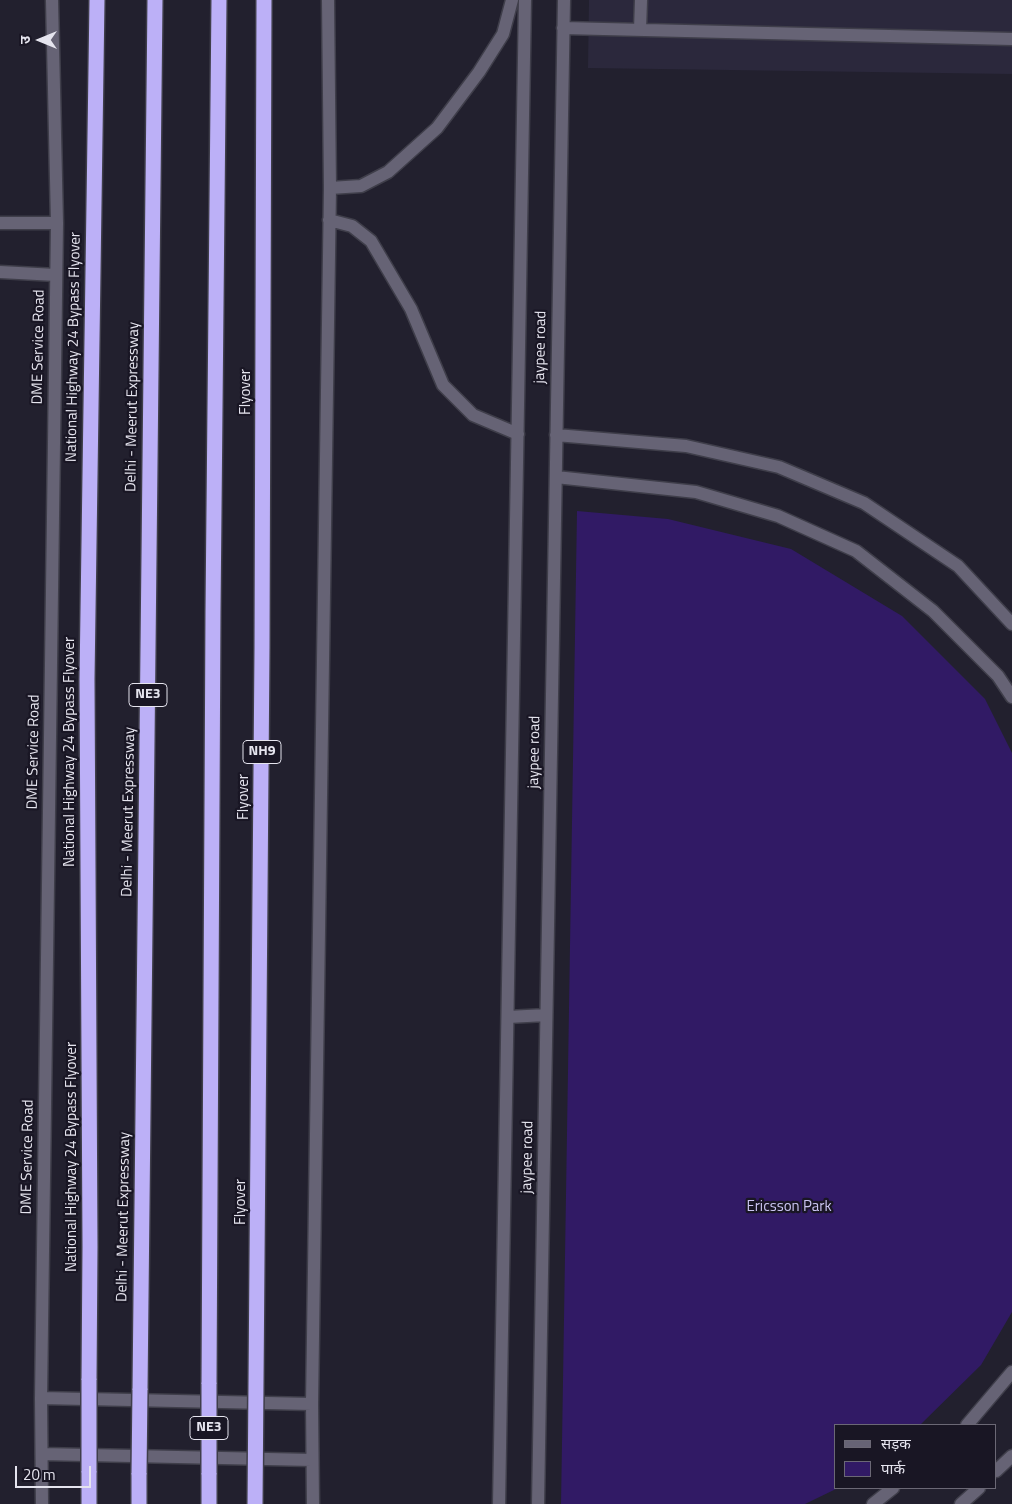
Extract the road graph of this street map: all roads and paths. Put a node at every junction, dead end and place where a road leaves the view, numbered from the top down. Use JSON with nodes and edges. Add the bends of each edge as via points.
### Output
{"nodes":[{"id":1,"x":52,"y":0,"type":"edge"},
{"id":2,"x":98,"y":0,"type":"edge"},
{"id":3,"x":155,"y":0,"type":"edge"},
{"id":4,"x":219,"y":0,"type":"edge"},
{"id":5,"x":264,"y":0,"type":"edge"},
{"id":6,"x":328,"y":0,"type":"edge"},
{"id":7,"x":512,"y":0,"type":"edge"},
{"id":8,"x":525,"y":0,"type":"edge"},
{"id":9,"x":564,"y":0,"type":"edge"},
{"id":10,"x":641,"y":0,"type":"edge"},
{"id":11,"x":563,"y":28,"type":"junction"},
{"id":12,"x":640,"y":30,"type":"junction"},
{"id":13,"x":1012,"y":39,"type":"edge"},
{"id":14,"x":330,"y":188,"type":"junction"},
{"id":15,"x":329,"y":220,"type":"junction"},
{"id":16,"x":0,"y":223,"type":"edge"},
{"id":17,"x":57,"y":223,"type":"junction"},
{"id":18,"x":0,"y":272,"type":"edge"},
{"id":19,"x":56,"y":275,"type":"junction"},
{"id":20,"x":518,"y":434,"type":"junction"},
{"id":21,"x":556,"y":435,"type":"junction"},
{"id":22,"x":556,"y":477,"type":"junction"},
{"id":23,"x":1012,"y":624,"type":"edge"},
{"id":24,"x":1012,"y":698,"type":"edge"},
{"id":25,"x":546,"y":1015,"type":"junction"},
{"id":26,"x":508,"y":1017,"type":"junction"},
{"id":27,"x":1012,"y":1372,"type":"edge"},
{"id":28,"x":42,"y":1398,"type":"junction"},
{"id":29,"x":312,"y":1404,"type":"junction"},
{"id":30,"x":968,"y":1424,"type":"edge"},
{"id":31,"x":42,"y":1454,"type":"junction"},
{"id":32,"x":1012,"y":1456,"type":"edge"},
{"id":33,"x":312,"y":1460,"type":"junction"},
{"id":34,"x":997,"y":1470,"type":"edge"},
{"id":35,"x":892,"y":1489,"type":"edge"},
{"id":36,"x":977,"y":1489,"type":"edge"},
{"id":37,"x":42,"y":1504,"type":"edge"},
{"id":38,"x":89,"y":1504,"type":"edge"},
{"id":39,"x":139,"y":1504,"type":"edge"},
{"id":40,"x":209,"y":1504,"type":"edge"},
{"id":41,"x":255,"y":1504,"type":"edge"},
{"id":42,"x":312,"y":1504,"type":"edge"},
{"id":43,"x":499,"y":1504,"type":"edge"},
{"id":44,"x":538,"y":1504,"type":"edge"},
{"id":45,"x":873,"y":1504,"type":"edge"},
{"id":46,"x":962,"y":1504,"type":"edge"}],
"edges":[{"from":1,"to":17,"type":"street","name":"DME Service Road"},
{"from":2,"to":38,"type":"highway","name":"National Highway 24 Bypass Flyover","bridge":true,"via":[[86,679]]},
{"from":3,"to":39,"type":"highway","name":"Delhi - Meerut Expressway","number":"NE3","bridge":true},
{"from":4,"to":40,"type":"highway","number":"NE3","bridge":true},
{"from":5,"to":41,"type":"highway","name":"Flyover","number":"NH9","bridge":true},
{"from":6,"to":14,"type":"street"},
{"from":7,"to":14,"type":"street","via":[[503,34],[437,128],[388,172],[361,186]]},
{"from":8,"to":20,"type":"street"},
{"from":9,"to":11,"type":"street","name":"jaypee road"},
{"from":10,"to":12,"type":"street"},
{"from":11,"to":12,"type":"street"},
{"from":11,"to":21,"type":"street","name":"jaypee road"},
{"from":12,"to":13,"type":"street"},
{"from":14,"to":15,"type":"street"},
{"from":15,"to":20,"type":"street","via":[[352,226],[370,241],[410,309],[443,384],[473,415]]},
{"from":15,"to":29,"type":"street"},
{"from":16,"to":17,"type":"street"},
{"from":17,"to":19,"type":"street","name":"DME Service Road"},
{"from":18,"to":19,"type":"street"},
{"from":19,"to":28,"type":"street","name":"DME Service Road"},
{"from":20,"to":26,"type":"street"},
{"from":21,"to":22,"type":"street","name":"jaypee road"},
{"from":21,"to":23,"type":"street","via":[[686,446],[787,470],[864,503],[958,566]]},
{"from":22,"to":24,"type":"street","via":[[696,492],[778,516],[856,551],[933,611],[998,676]]},
{"from":22,"to":25,"type":"street","name":"jaypee road"},
{"from":25,"to":26,"type":"street"},
{"from":25,"to":44,"type":"street","name":"jaypee road"},
{"from":26,"to":43,"type":"street"},
{"from":27,"to":30,"type":"street"},
{"from":28,"to":29,"type":"street"},
{"from":28,"to":31,"type":"street","name":"DME Service Road"},
{"from":29,"to":33,"type":"street"},
{"from":31,"to":33,"type":"street"},
{"from":31,"to":37,"type":"street","name":"DME Service Road"},
{"from":32,"to":34,"type":"street"},
{"from":33,"to":42,"type":"street"},
{"from":35,"to":45,"type":"street"},
{"from":36,"to":46,"type":"street"}]}
